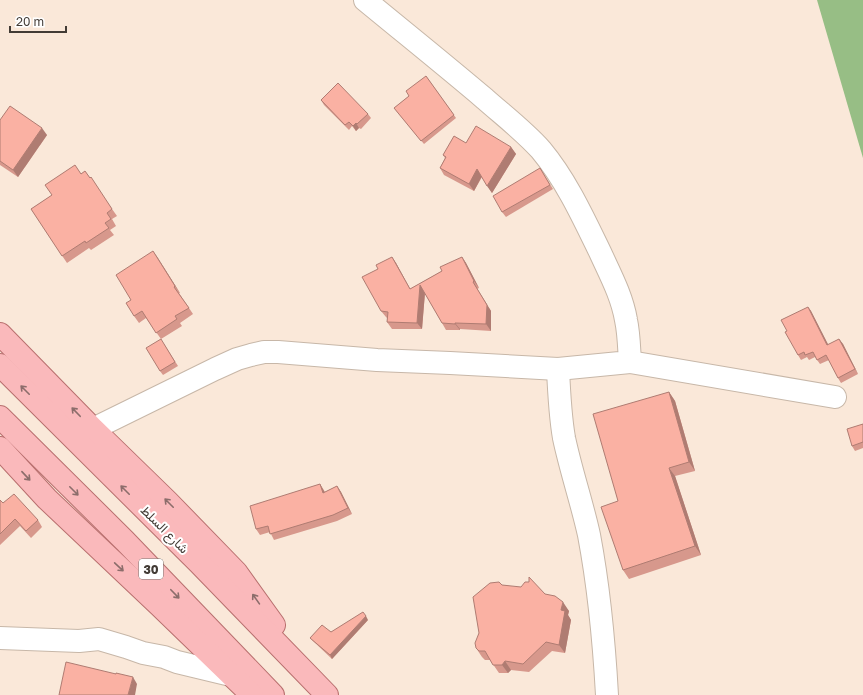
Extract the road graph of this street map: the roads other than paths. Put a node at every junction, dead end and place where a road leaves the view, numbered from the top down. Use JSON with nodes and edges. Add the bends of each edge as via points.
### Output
{"nodes":[{"id":1,"x":365,"y":0,"type":"edge"},
{"id":2,"x":0,"y":334,"type":"edge"},
{"id":3,"x":630,"y":362,"type":"junction"},
{"id":4,"x":0,"y":365,"type":"edge"},
{"id":5,"x":558,"y":369,"type":"junction"},
{"id":6,"x":835,"y":397,"type":"dead end"},
{"id":7,"x":0,"y":417,"type":"edge"},
{"id":8,"x":93,"y":429,"type":"junction"},
{"id":9,"x":0,"y":448,"type":"edge"},
{"id":10,"x":0,"y":638,"type":"edge"},
{"id":11,"x":300,"y":667,"type":"junction"},
{"id":12,"x":231,"y":675,"type":"junction"},
{"id":13,"x":252,"y":695,"type":"edge"},
{"id":14,"x":273,"y":695,"type":"edge"},
{"id":15,"x":327,"y":695,"type":"edge"},
{"id":16,"x":607,"y":695,"type":"edge"}],
"edges":[{"from":1,"to":3,"type":"street","via":[[508,119],[559,173],[592,235],[619,296],[626,320]]},
{"from":8,"to":2,"type":"main road","one_way":true},
{"from":3,"to":5,"type":"street"},
{"from":3,"to":6,"type":"street"},
{"from":11,"to":4,"type":"main road","name":"شارع السلط","one_way":true},
{"from":5,"to":8,"type":"street","via":[[264,352],[237,359]]},
{"from":5,"to":16,"type":"street","via":[[564,438],[598,588]]},
{"from":7,"to":14,"type":"main road","number":"30","one_way":true,"via":[[125,541]]},
{"from":11,"to":8,"type":"main road","one_way":true,"via":[[271,620],[236,572]]},
{"from":9,"to":12,"type":"main road","one_way":true,"via":[[47,499]]},
{"from":10,"to":12,"type":"street","via":[[79,641],[98,639]]},
{"from":11,"to":15,"type":"main road","name":"شارع السلط"},
{"from":12,"to":13,"type":"main road"}]}
